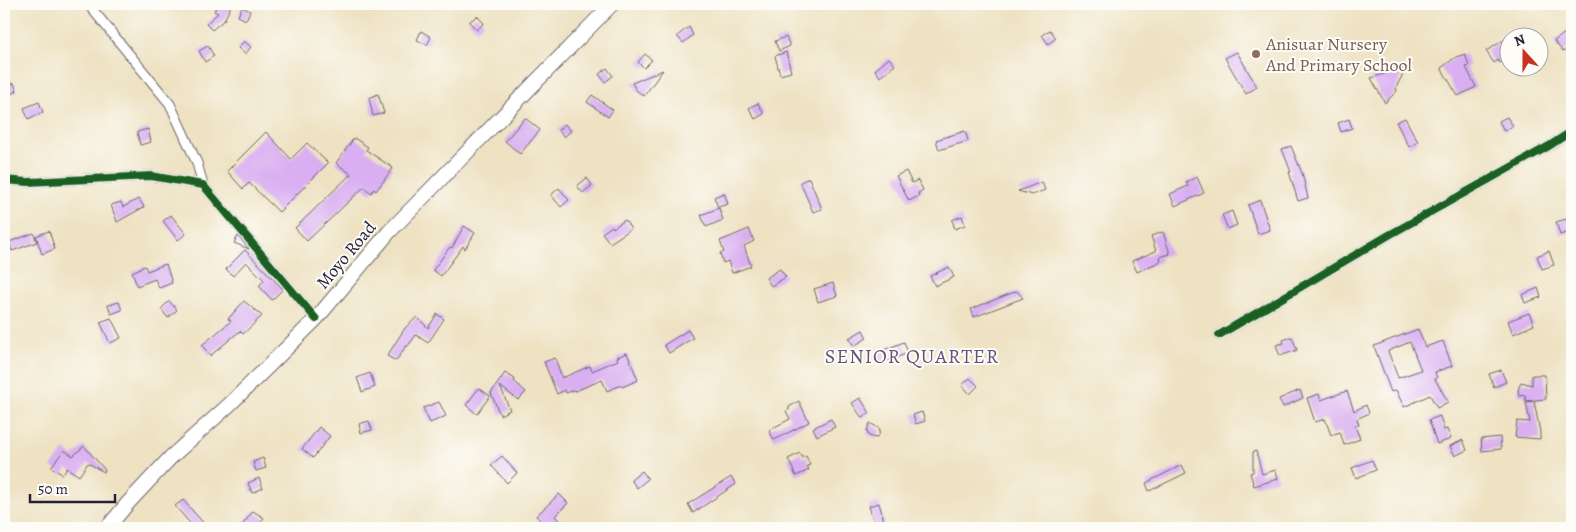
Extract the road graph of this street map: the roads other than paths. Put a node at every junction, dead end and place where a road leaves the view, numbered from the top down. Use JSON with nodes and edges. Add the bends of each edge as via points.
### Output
{"nodes":[{"id":1,"x":88,"y":4,"type":"edge"},
{"id":2,"x":612,"y":4,"type":"edge"},
{"id":3,"x":1572,"y":131,"type":"edge"},
{"id":4,"x":4,"y":180,"type":"edge"},
{"id":5,"x":203,"y":185,"type":"junction"},
{"id":6,"x":316,"y":319,"type":"junction"},
{"id":7,"x":1219,"y":335,"type":"dead end"},
{"id":8,"x":107,"y":528,"type":"edge"}],
"edges":[{"from":1,"to":5,"type":"street","via":[[170,104]]},
{"from":2,"to":6,"type":"main road","name":"Moyo Road","via":[[389,232]]},
{"from":3,"to":7,"type":"street"},
{"from":4,"to":5,"type":"street","via":[[28,182],[151,176]]},
{"from":5,"to":6,"type":"street"},
{"from":6,"to":8,"type":"main road","name":"Moyo Road","via":[[171,457]]}]}
